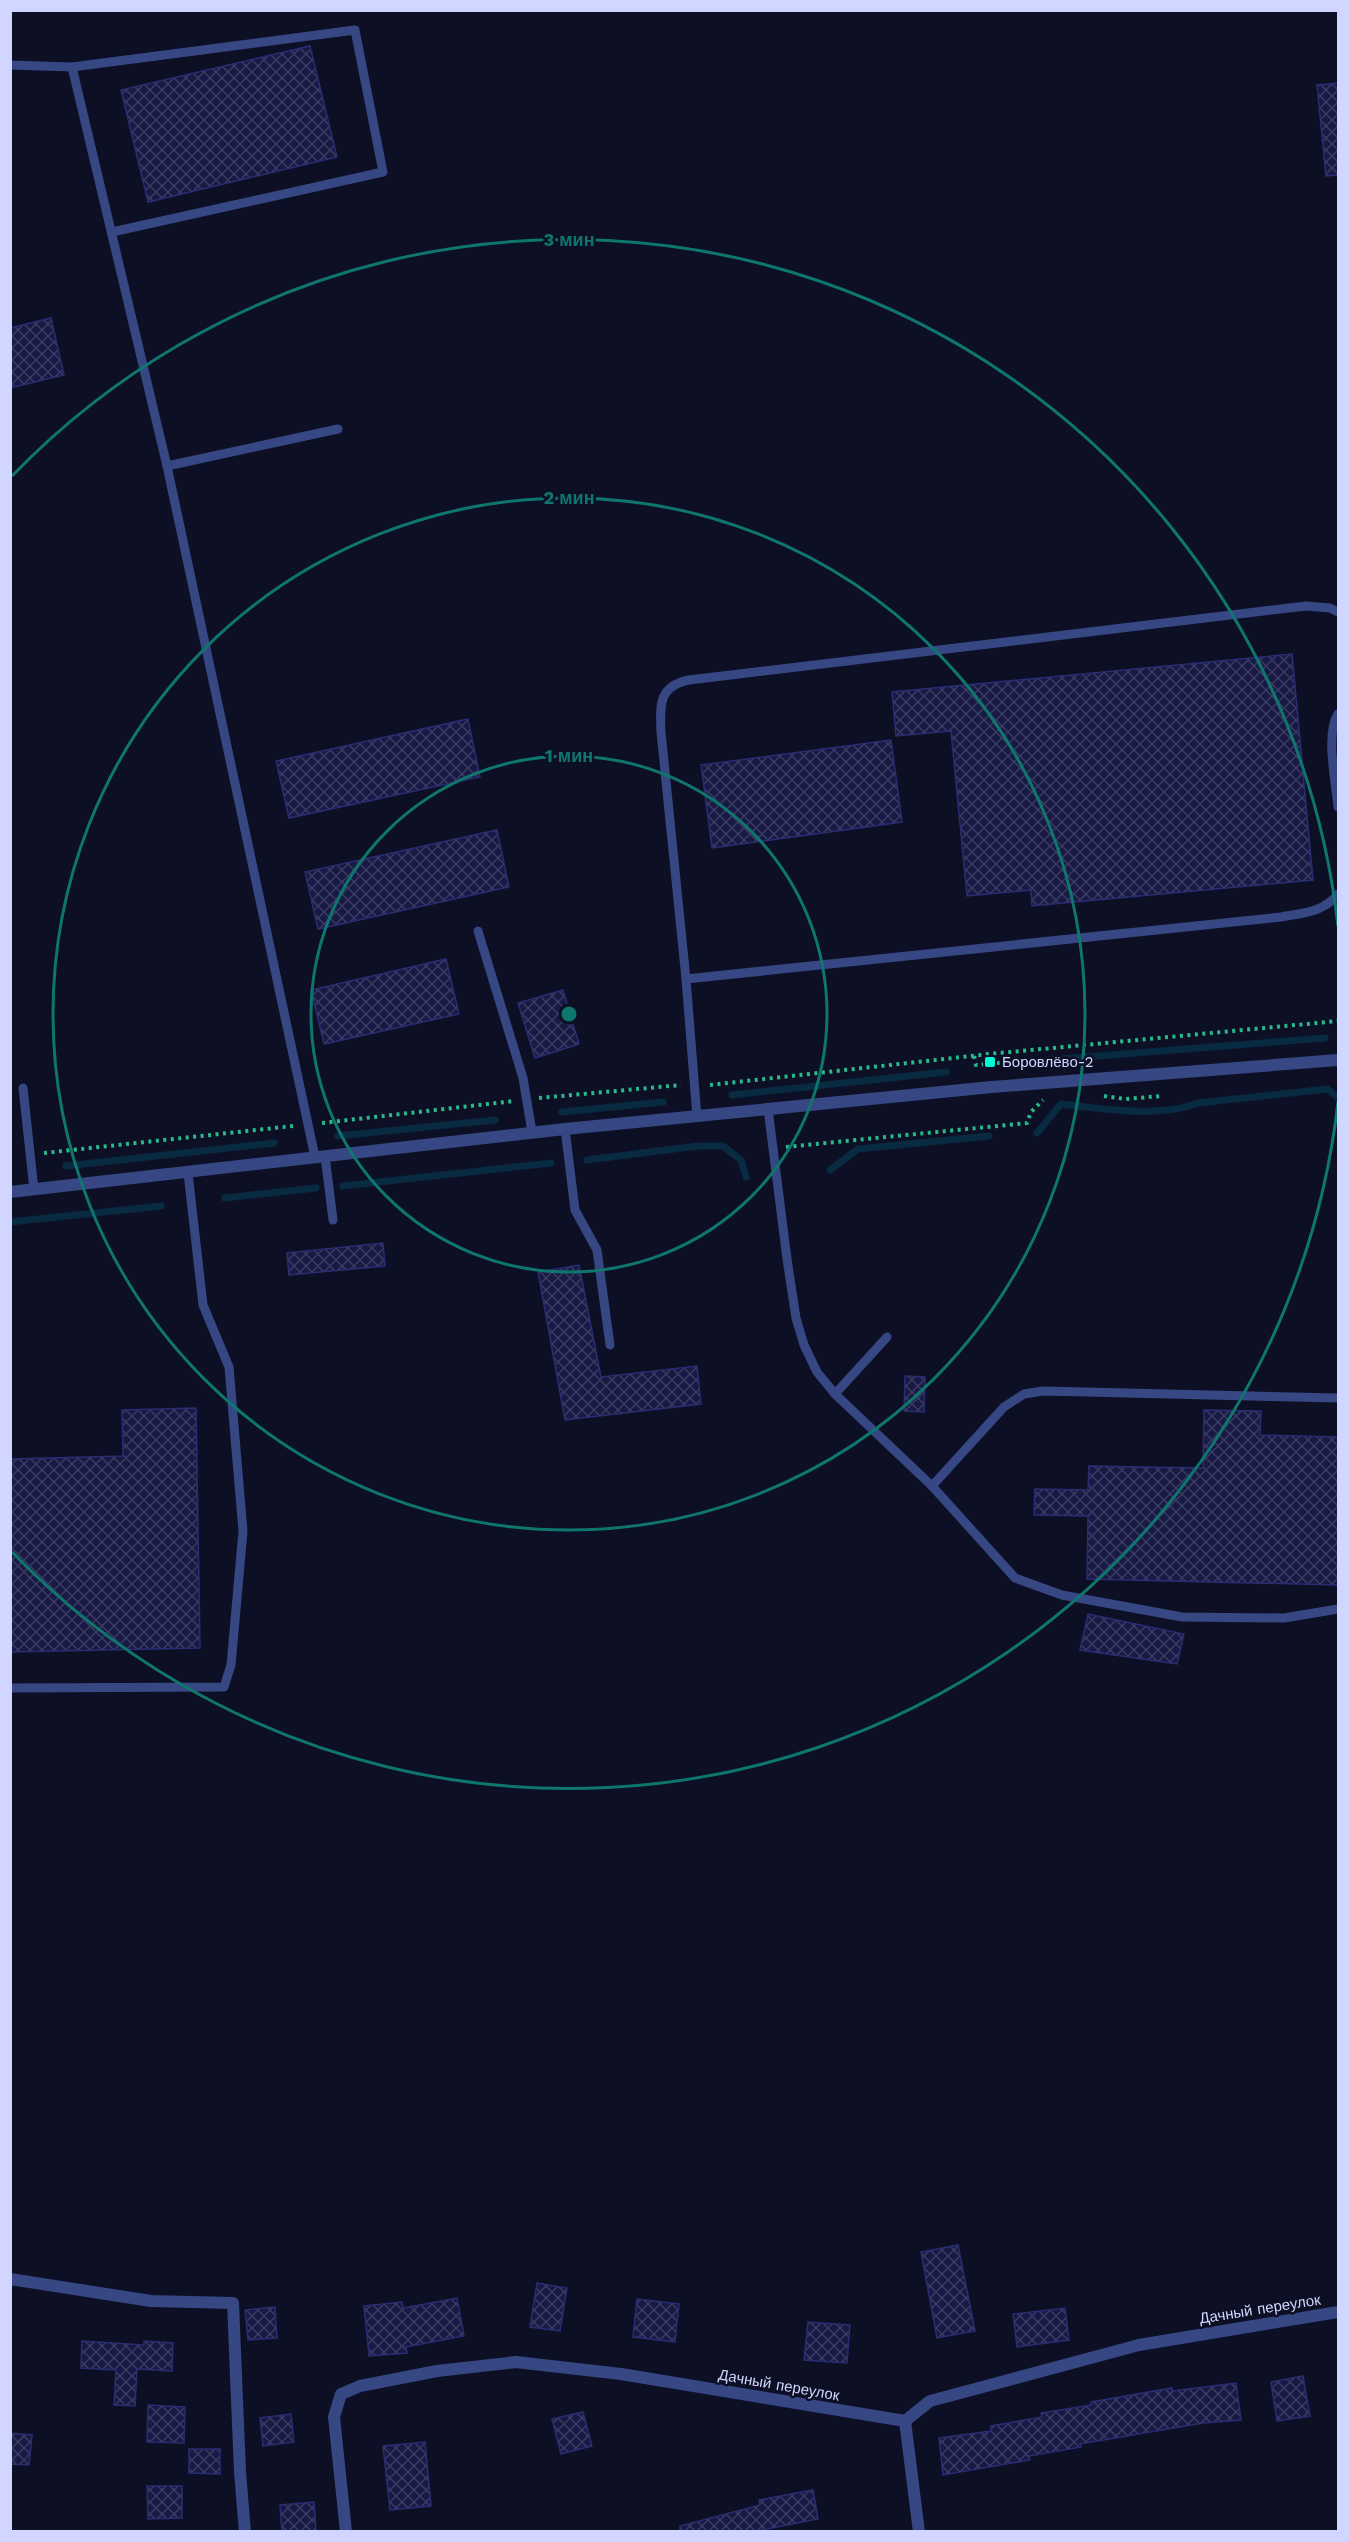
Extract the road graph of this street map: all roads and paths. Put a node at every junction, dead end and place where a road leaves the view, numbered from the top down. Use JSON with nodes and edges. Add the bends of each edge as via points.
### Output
{"nodes":[{"id":1,"x":10,"y":65,"type":"edge"},
{"id":2,"x":72,"y":67,"type":"junction"},
{"id":3,"x":111,"y":232,"type":"junction"},
{"id":4,"x":338,"y":429,"type":"dead end"},
{"id":5,"x":167,"y":465,"type":"junction"},
{"id":6,"x":1338,"y":612,"type":"edge"},
{"id":7,"x":1338,"y":714,"type":"edge"},
{"id":8,"x":1338,"y":807,"type":"edge"},
{"id":9,"x":1338,"y":894,"type":"edge"},
{"id":10,"x":478,"y":931,"type":"dead end"},
{"id":11,"x":686,"y":980,"type":"junction"},
{"id":12,"x":1338,"y":1021,"type":"edge"},
{"id":13,"x":1002,"y":1053,"type":"junction"},
{"id":14,"x":974,"y":1056,"type":"junction"},
{"id":15,"x":1338,"y":1060,"type":"edge"},
{"id":16,"x":1003,"y":1063,"type":"junction"},
{"id":17,"x":1045,"y":1066,"type":"dead end"},
{"id":18,"x":695,"y":1087,"type":"junction"},
{"id":19,"x":23,"y":1088,"type":"dead end"},
{"id":20,"x":1094,"y":1095,"type":"dead end"},
{"id":21,"x":1050,"y":1096,"type":"dead end"},
{"id":22,"x":1161,"y":1096,"type":"dead end"},
{"id":23,"x":527,"y":1100,"type":"junction"},
{"id":24,"x":768,"y":1109,"type":"junction"},
{"id":25,"x":698,"y":1117,"type":"junction"},
{"id":26,"x":307,"y":1124,"type":"junction"},
{"id":27,"x":565,"y":1129,"type":"junction"},
{"id":28,"x":532,"y":1132,"type":"junction"},
{"id":29,"x":773,"y":1149,"type":"junction"},
{"id":30,"x":30,"y":1155,"type":"junction"},
{"id":31,"x":320,"y":1156,"type":"junction"},
{"id":32,"x":188,"y":1173,"type":"junction"},
{"id":33,"x":34,"y":1190,"type":"junction"},
{"id":34,"x":10,"y":1192,"type":"edge"},
{"id":35,"x":333,"y":1220,"type":"dead end"},
{"id":36,"x":887,"y":1338,"type":"dead end"},
{"id":37,"x":610,"y":1345,"type":"dead end"},
{"id":38,"x":835,"y":1394,"type":"junction"},
{"id":39,"x":1338,"y":1398,"type":"edge"},
{"id":40,"x":932,"y":1486,"type":"junction"},
{"id":41,"x":1338,"y":1609,"type":"edge"},
{"id":42,"x":10,"y":1688,"type":"edge"},
{"id":43,"x":10,"y":2279,"type":"edge"},
{"id":44,"x":1338,"y":2312,"type":"edge"},
{"id":45,"x":905,"y":2421,"type":"junction"},
{"id":46,"x":245,"y":2532,"type":"edge"},
{"id":47,"x":346,"y":2532,"type":"edge"},
{"id":48,"x":919,"y":2532,"type":"edge"}],
"edges":[{"from":1,"to":2,"type":"lane"},
{"from":2,"to":3,"type":"lane"},
{"from":2,"to":3,"type":"lane","via":[[355,30],[383,172]]},
{"from":3,"to":5,"type":"lane"},
{"from":4,"to":5,"type":"lane"},
{"from":5,"to":26,"type":"lane"},
{"from":6,"to":11,"type":"lane","via":[[1306,606],[679,682],[670,687],[664,695],[661,714]]},
{"from":7,"to":8,"type":"lane","via":[[1332,734]]},
{"from":9,"to":11,"type":"lane","via":[[1331,904],[1316,911],[1281,917]]},
{"from":10,"to":23,"type":"lane"},
{"from":11,"to":18,"type":"lane"},
{"from":12,"to":13,"type":"path"},
{"from":13,"to":14,"type":"path"},
{"from":13,"to":16,"type":"path"},
{"from":14,"to":16,"type":"path","via":[[975,1065]]},
{"from":14,"to":18,"type":"path"},
{"from":15,"to":24,"type":"street"},
{"from":16,"to":17,"type":"path"},
{"from":18,"to":23,"type":"path","via":[[681,1085]]},
{"from":18,"to":25,"type":"lane"},
{"from":19,"to":30,"type":"lane"},
{"from":20,"to":22,"type":"path"},
{"from":21,"to":29,"type":"path","via":[[1036,1106],[1027,1123]]},
{"from":23,"to":26,"type":"path"},
{"from":23,"to":28,"type":"lane"},
{"from":24,"to":25,"type":"street"},
{"from":24,"to":29,"type":"lane"},
{"from":25,"to":27,"type":"street"},
{"from":26,"to":30,"type":"path"},
{"from":26,"to":31,"type":"lane"},
{"from":27,"to":28,"type":"street"},
{"from":27,"to":37,"type":"lane","via":[[575,1210],[597,1250]]},
{"from":28,"to":31,"type":"street"},
{"from":29,"to":38,"type":"lane","via":[[796,1318],[817,1372]]},
{"from":30,"to":33,"type":"lane"},
{"from":31,"to":32,"type":"street"},
{"from":31,"to":35,"type":"lane"},
{"from":32,"to":33,"type":"street"},
{"from":32,"to":42,"type":"lane","via":[[203,1305],[229,1367],[243,1531],[231,1665],[224,1687]]},
{"from":33,"to":34,"type":"street"},
{"from":36,"to":38,"type":"lane"},
{"from":38,"to":40,"type":"lane"},
{"from":39,"to":40,"type":"lane","via":[[1043,1391],[1024,1394],[1004,1407]]},
{"from":40,"to":41,"type":"lane","via":[[1015,1578],[1062,1595],[1182,1617],[1284,1618]]},
{"from":43,"to":46,"type":"street","via":[[151,2301],[233,2303]]},
{"from":44,"to":45,"type":"street","name":"Дачный переулок","via":[[1139,2345],[930,2401]]},
{"from":45,"to":47,"type":"street","name":"Дачный переулок","via":[[621,2374],[516,2362],[360,2385],[341,2394],[334,2416]]},
{"from":45,"to":48,"type":"street"}]}
